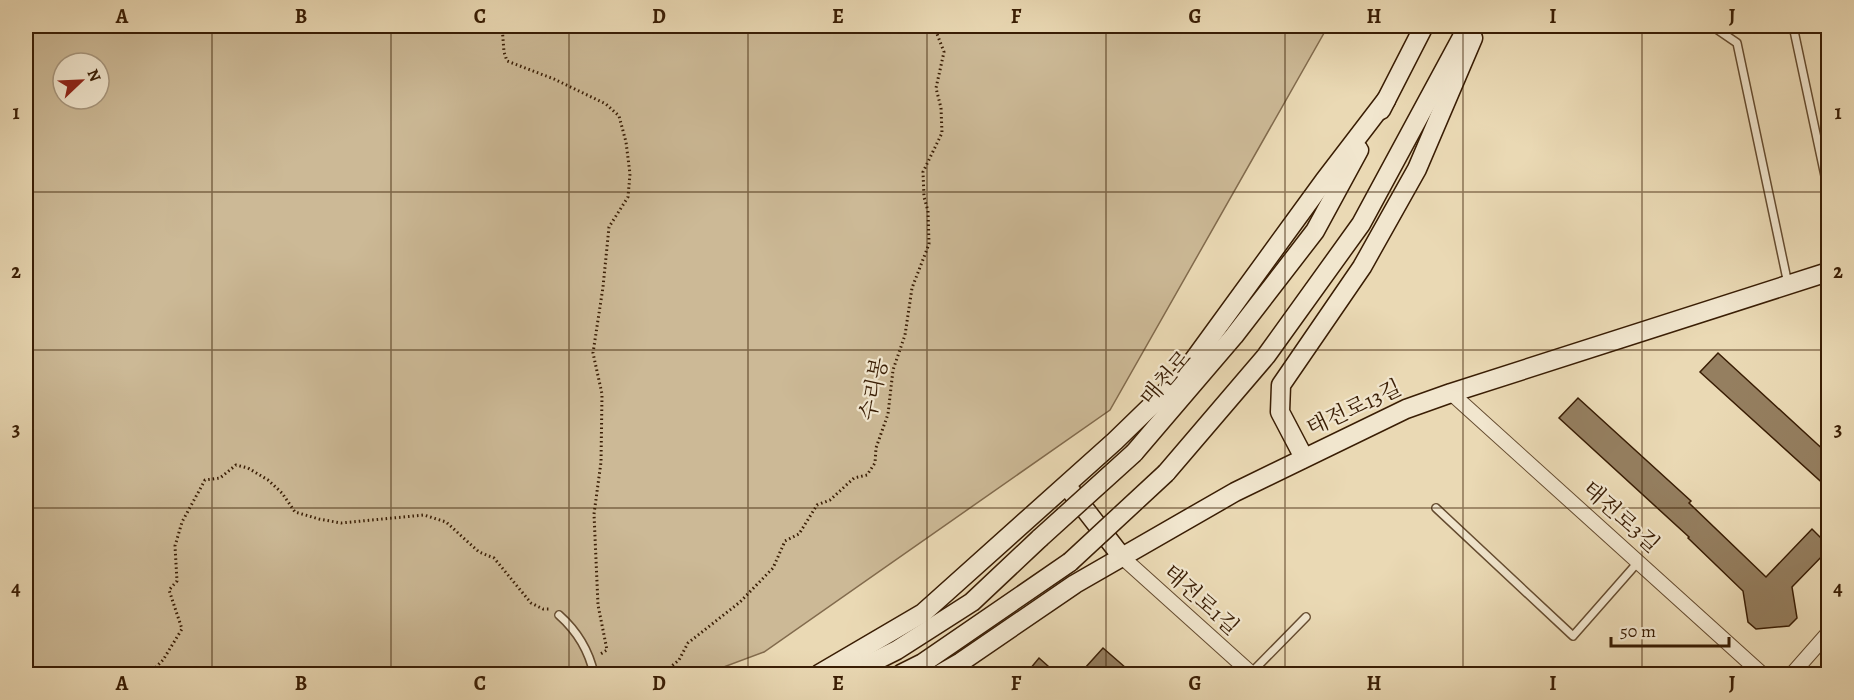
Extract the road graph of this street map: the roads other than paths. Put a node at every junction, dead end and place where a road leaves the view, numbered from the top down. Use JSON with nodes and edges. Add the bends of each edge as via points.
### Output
{"nodes":[{"id":1,"x":1424,"y":26,"type":"edge"},
{"id":2,"x":1468,"y":26,"type":"edge"},
{"id":3,"x":1477,"y":26,"type":"edge"},
{"id":4,"x":1730,"y":26,"type":"edge"},
{"id":5,"x":1793,"y":26,"type":"edge"},
{"id":6,"x":1717,"y":28,"type":"edge"},
{"id":7,"x":1386,"y":100,"type":"junction"},
{"id":8,"x":1828,"y":190,"type":"edge"},
{"id":9,"x":1828,"y":272,"type":"edge"},
{"id":10,"x":1789,"y":285,"type":"junction"},
{"id":11,"x":1451,"y":393,"type":"junction"},
{"id":12,"x":1302,"y":459,"type":"junction"},
{"id":13,"x":1065,"y":484,"type":"junction"},
{"id":14,"x":1436,"y":508,"type":"dead end"},
{"id":15,"x":1122,"y":557,"type":"junction"},
{"id":16,"x":1639,"y":561,"type":"junction"},
{"id":17,"x":559,"y":615,"type":"road end"},
{"id":18,"x":1306,"y":617,"type":"dead end"},
{"id":19,"x":1828,"y":633,"type":"edge"},
{"id":20,"x":1251,"y":674,"type":"edge"},
{"id":21,"x":594,"y":675,"type":"edge"},
{"id":22,"x":819,"y":675,"type":"edge"},
{"id":23,"x":849,"y":675,"type":"edge"},
{"id":24,"x":901,"y":675,"type":"edge"},
{"id":25,"x":940,"y":675,"type":"edge"},
{"id":26,"x":1762,"y":675,"type":"edge"},
{"id":27,"x":1792,"y":675,"type":"edge"}],
"edges":[{"from":1,"to":7,"type":"main road","name":"매천로"},
{"from":2,"to":24,"type":"main road","bridge":true,"via":[[1361,225],[1266,356],[1166,473],[1070,562]]},
{"from":3,"to":12,"type":"main road","via":[[1417,169],[1362,267],[1281,385],[1280,412]]},
{"from":4,"to":6,"type":"lane"},
{"from":5,"to":8,"type":"lane"},
{"from":6,"to":10,"type":"lane","via":[[1737,43]]},
{"from":7,"to":13,"type":"main road","via":[[1182,376]]},
{"from":7,"to":23,"type":"main road","name":"매천로","bridge":true,"via":[[1315,231],[1234,336],[1134,453],[972,602]]},
{"from":9,"to":10,"type":"main road","name":"태전로13길"},
{"from":10,"to":11,"type":"main road","name":"태전로13길"},
{"from":11,"to":12,"type":"main road","name":"태전로13길","via":[[1406,409]]},
{"from":11,"to":16,"type":"street","name":"태전로3길"},
{"from":12,"to":15,"type":"main road","name":"태전로13길","via":[[1235,492]]},
{"from":13,"to":15,"type":"main road"},
{"from":13,"to":22,"type":"main road","via":[[923,613]]},
{"from":14,"to":16,"type":"lane","via":[[1573,636]]},
{"from":15,"to":20,"type":"street","name":"태전로1길"},
{"from":15,"to":25,"type":"main road","name":"태전로13길"},
{"from":16,"to":26,"type":"street","name":"태전로3길"},
{"from":17,"to":21,"type":"lane","via":[[572,626]]},
{"from":18,"to":20,"type":"lane"},
{"from":19,"to":27,"type":"street"}]}
